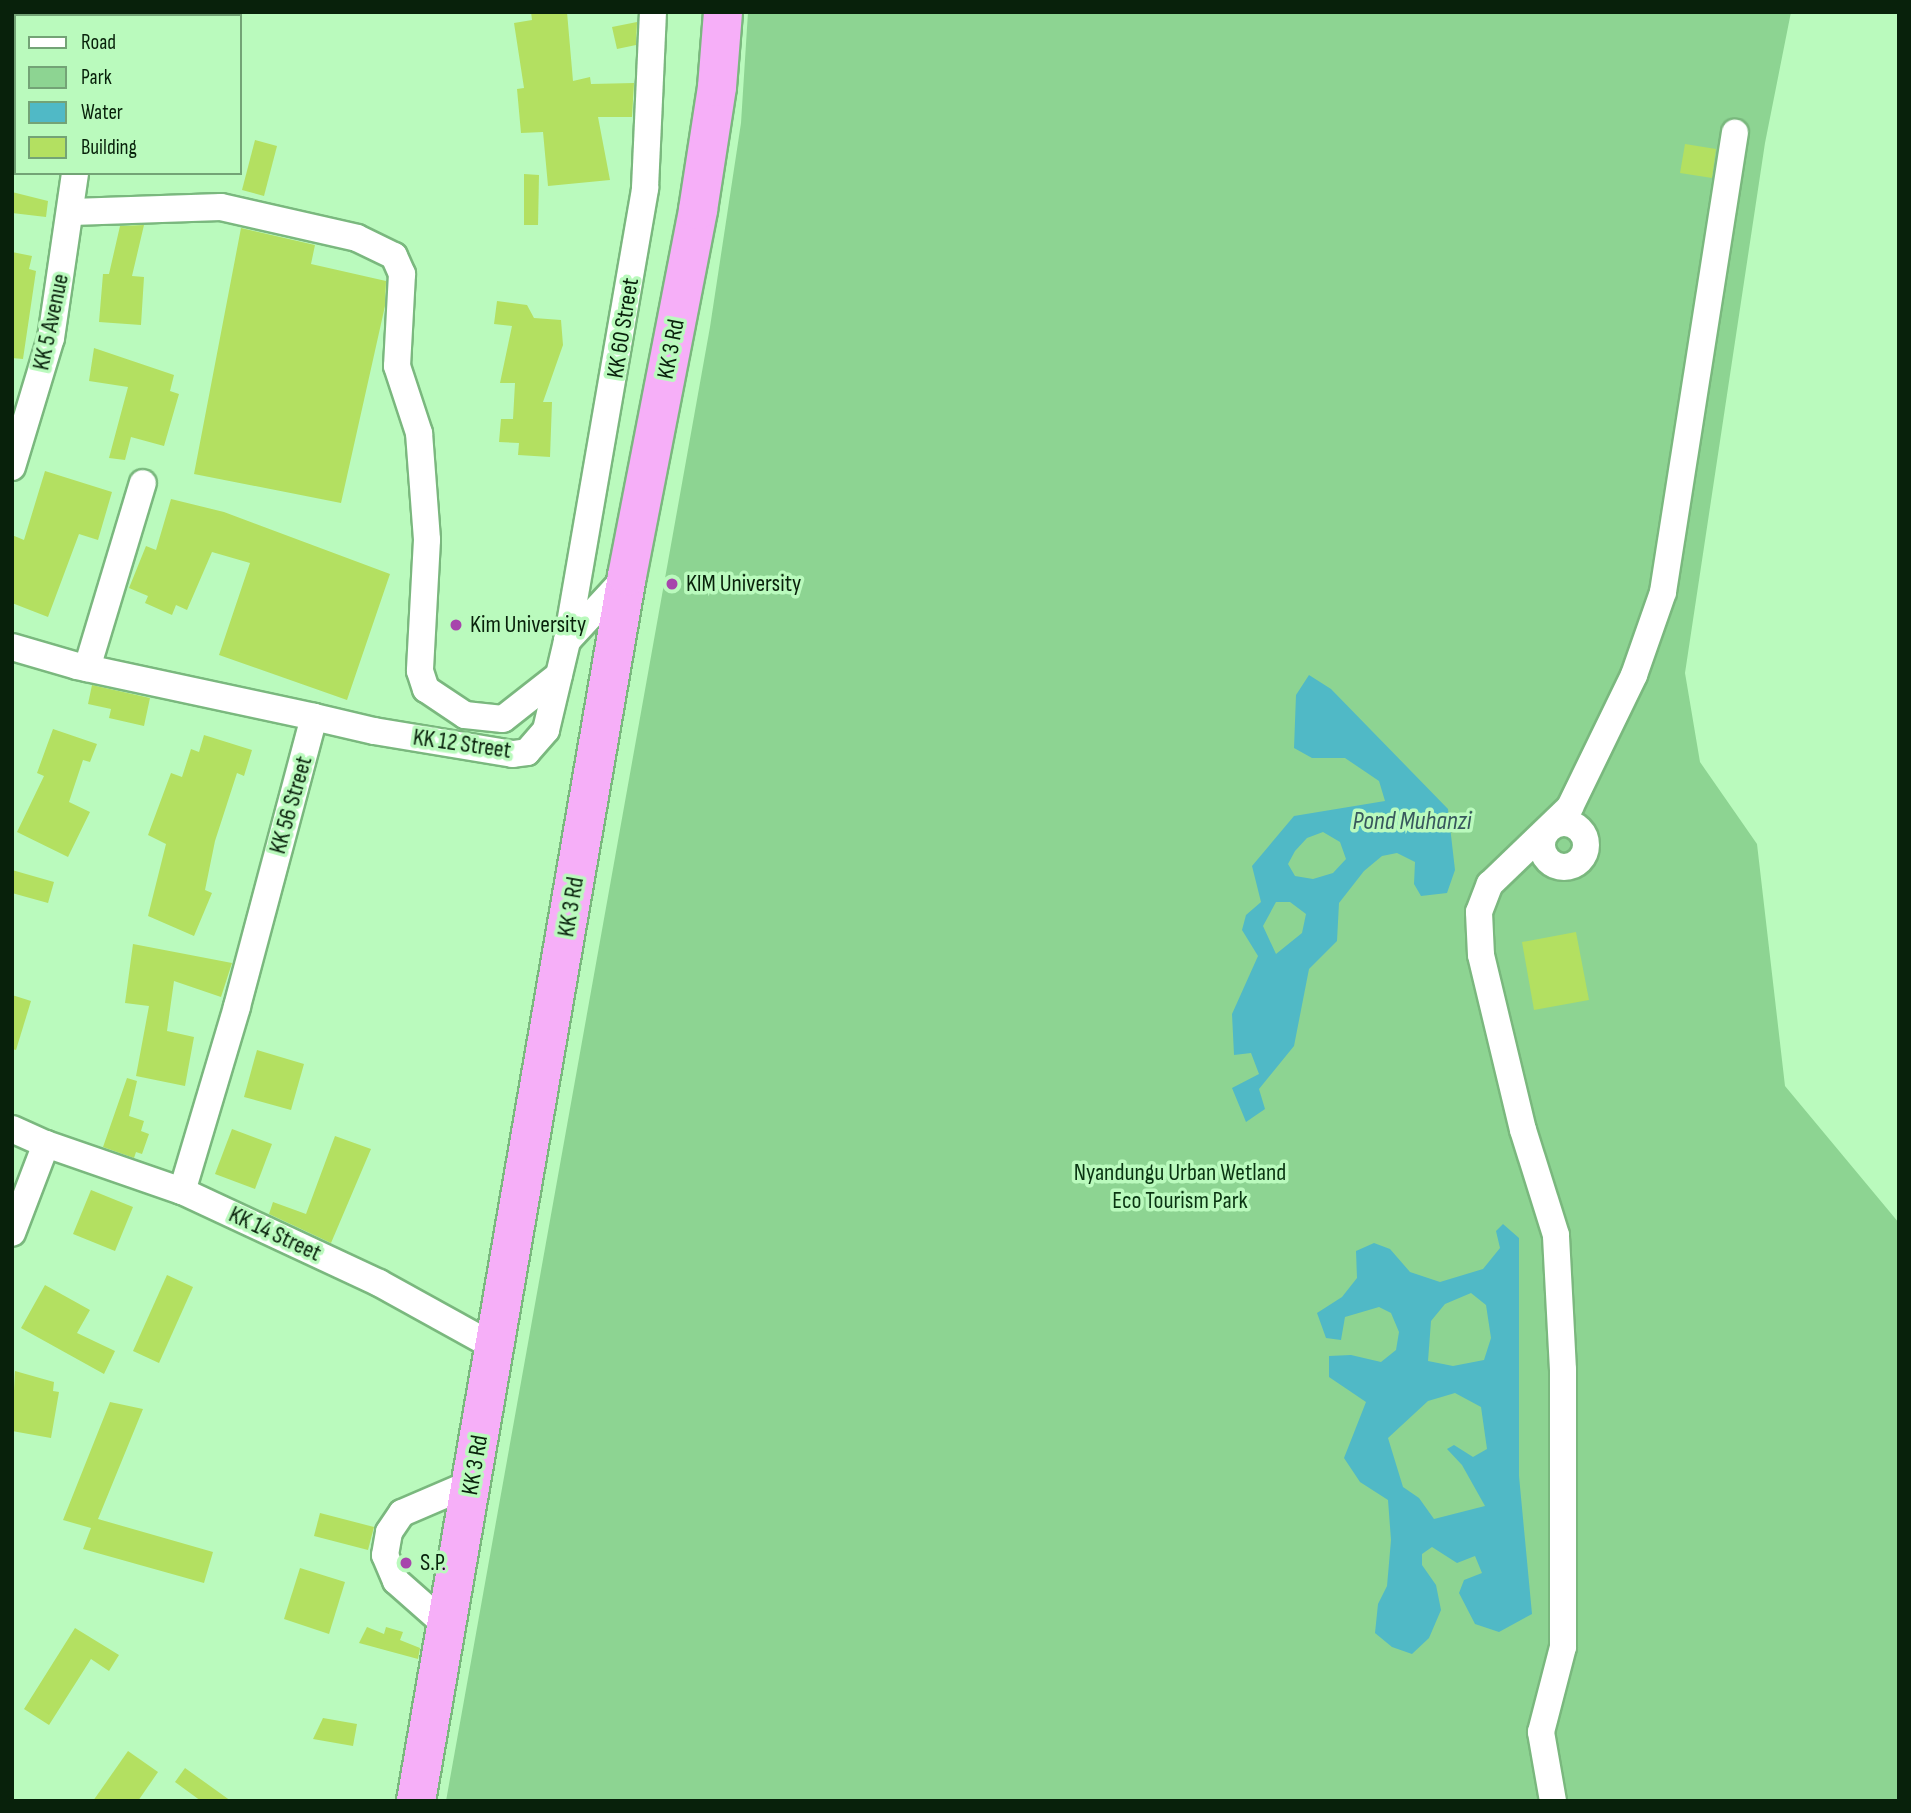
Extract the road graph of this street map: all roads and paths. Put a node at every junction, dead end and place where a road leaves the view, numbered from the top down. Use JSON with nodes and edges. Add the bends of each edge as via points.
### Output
{"nodes":[{"id":1,"x":653,"y":12,"type":"edge"},
{"id":2,"x":723,"y":12,"type":"edge"},
{"id":3,"x":1735,"y":133,"type":"dead end"},
{"id":4,"x":75,"y":175,"type":"edge"},
{"id":5,"x":72,"y":212,"type":"junction"},
{"id":6,"x":12,"y":467,"type":"edge"},
{"id":7,"x":143,"y":483,"type":"dead end"},
{"id":8,"x":627,"y":576,"type":"junction"},
{"id":9,"x":567,"y":641,"type":"junction"},
{"id":10,"x":12,"y":648,"type":"edge"},
{"id":11,"x":87,"y":668,"type":"junction"},
{"id":12,"x":559,"y":675,"type":"junction"},
{"id":13,"x":314,"y":717,"type":"junction"},
{"id":14,"x":12,"y":1129,"type":"edge"},
{"id":15,"x":46,"y":1144,"type":"junction"},
{"id":16,"x":182,"y":1191,"type":"junction"},
{"id":17,"x":12,"y":1233,"type":"edge"},
{"id":18,"x":495,"y":1347,"type":"junction"},
{"id":19,"x":472,"y":1483,"type":"junction"},
{"id":20,"x":447,"y":1626,"type":"junction"},
{"id":21,"x":416,"y":1801,"type":"edge"},
{"id":22,"x":1553,"y":1801,"type":"edge"}],
"edges":[{"from":1,"to":9,"type":"street","name":"KK 60 Street","via":[[645,188]]},
{"from":2,"to":8,"type":"highway","name":"KK 3 Rd","via":[[698,210]]},
{"from":3,"to":22,"type":"street","via":[[1663,592],[1634,675],[1570,807],[1490,884],[1479,912],[1481,955],[1490,995],[1523,1130],[1556,1236],[1563,1370],[1563,1647],[1541,1731]]},
{"from":4,"to":5,"type":"street","name":"KK 5 Avenue"},
{"from":5,"to":6,"type":"street","name":"KK 5 Avenue","via":[[51,338]]},
{"from":5,"to":12,"type":"street","via":[[221,207],[357,238],[394,256],[402,274],[397,366],[419,433],[427,540],[420,671],[426,689],[465,715],[503,719]]},
{"from":7,"to":11,"type":"street"},
{"from":8,"to":9,"type":"street","name":"KK 12 Street"},
{"from":8,"to":18,"type":"highway","name":"KK 3 Rd"},
{"from":9,"to":12,"type":"street","name":"KK 12 Street"},
{"from":10,"to":11,"type":"street"},
{"from":11,"to":13,"type":"street"},
{"from":12,"to":13,"type":"street","name":"KK 12 Street","via":[[546,730],[527,752],[463,746]]},
{"from":13,"to":16,"type":"street","name":"KK 56 Street","via":[[237,1007]]},
{"from":14,"to":15,"type":"street","name":"KK 14 Street"},
{"from":15,"to":16,"type":"street","name":"KK 14 Street"},
{"from":15,"to":17,"type":"street"},
{"from":16,"to":18,"type":"street","name":"KK 14 Street","via":[[379,1283]]},
{"from":18,"to":19,"type":"highway","name":"KK 3 Rd"},
{"from":19,"to":20,"type":"highway","name":"KK 3 Rd"},
{"from":19,"to":20,"type":"street","via":[[402,1513],[389,1532],[385,1555],[396,1581]]},
{"from":20,"to":21,"type":"highway","name":"KK 3 Rd"}]}
